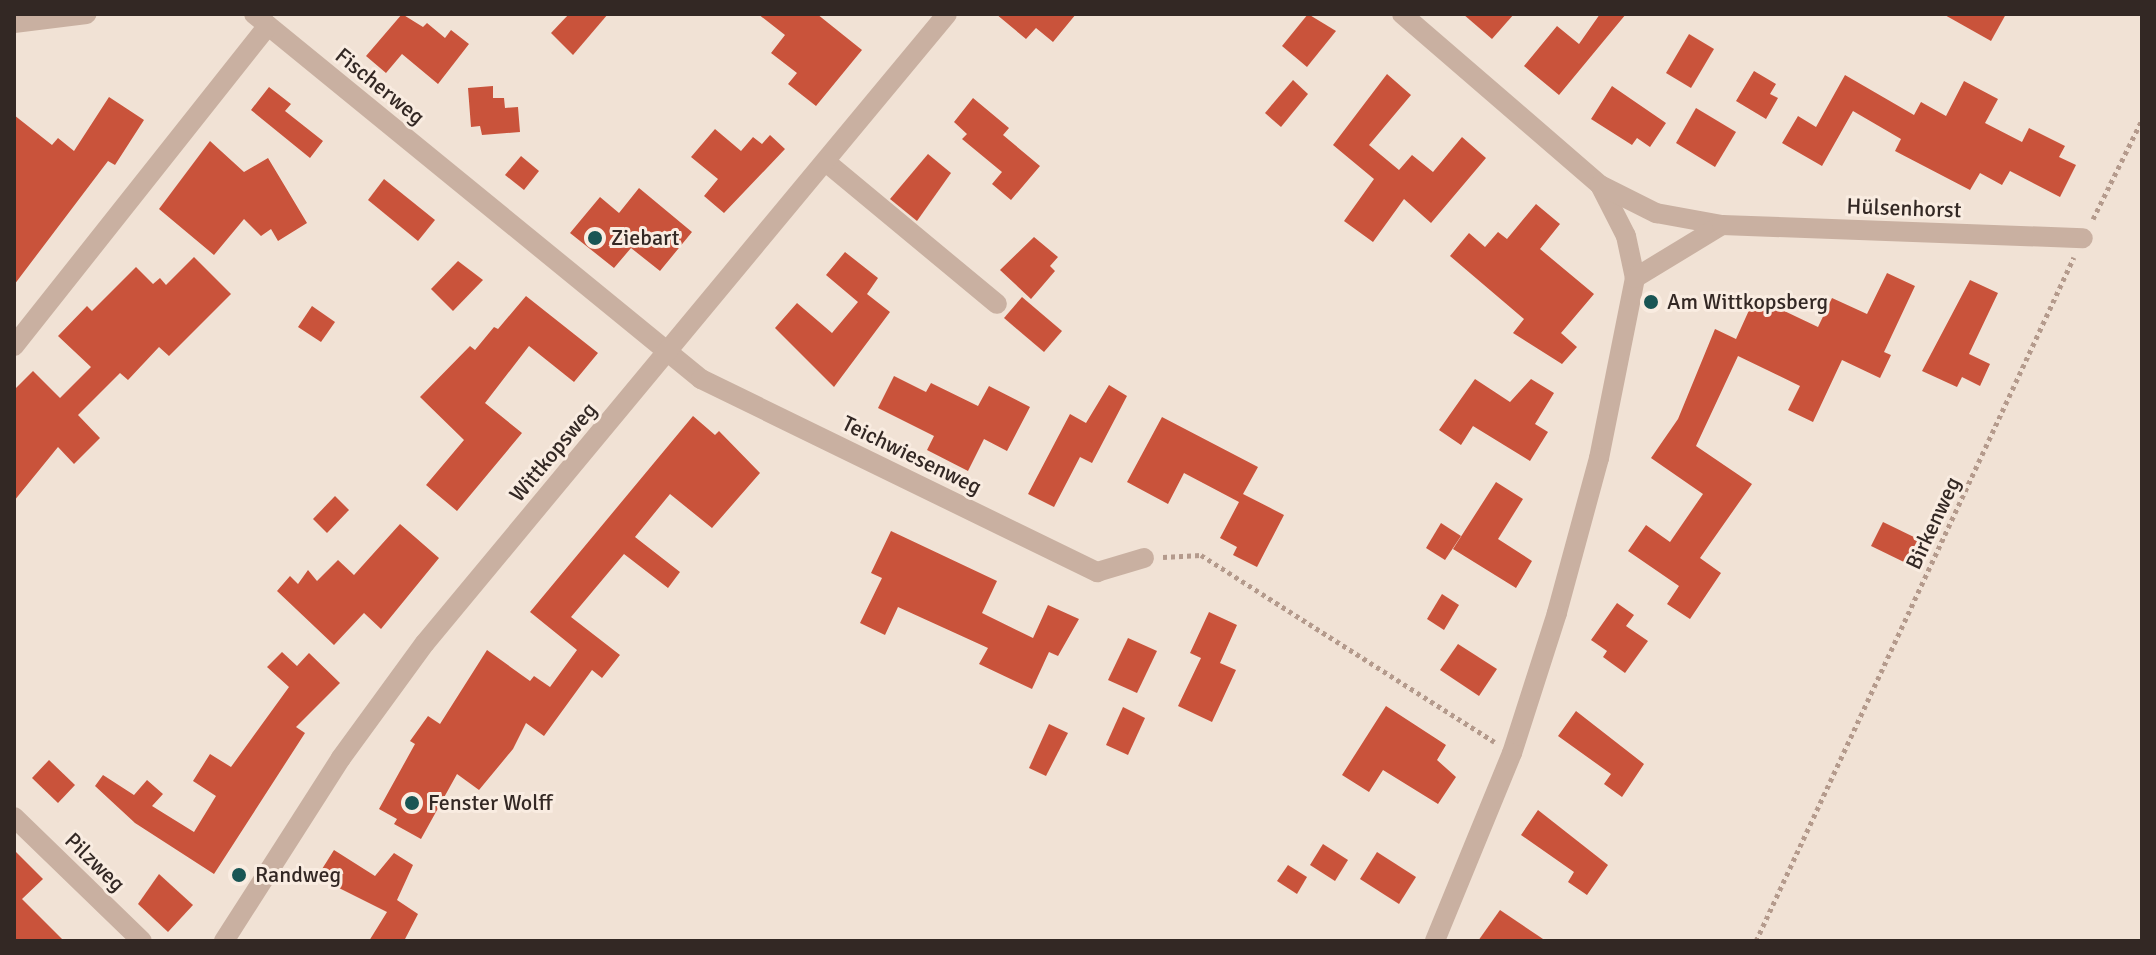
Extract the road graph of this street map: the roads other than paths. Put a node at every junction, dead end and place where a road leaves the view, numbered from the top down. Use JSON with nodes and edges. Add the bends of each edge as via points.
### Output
{"nodes":[{"id":1,"x":86,"y":14,"type":"edge"},
{"id":2,"x":947,"y":14,"type":"edge"},
{"id":3,"x":1402,"y":14,"type":"edge"},
{"id":4,"x":261,"y":19,"type":"edge"},
{"id":5,"x":14,"y":23,"type":"edge"},
{"id":6,"x":826,"y":162,"type":"junction"},
{"id":7,"x":1600,"y":185,"type":"junction"},
{"id":8,"x":1722,"y":225,"type":"junction"},
{"id":9,"x":2083,"y":238,"type":"road end"},
{"id":10,"x":1635,"y":278,"type":"junction"},
{"id":11,"x":997,"y":304,"type":"dead end"},
{"id":12,"x":14,"y":346,"type":"edge"},
{"id":13,"x":668,"y":351,"type":"junction"},
{"id":14,"x":1144,"y":558,"type":"road end"},
{"id":15,"x":14,"y":817,"type":"edge"},
{"id":16,"x":142,"y":941,"type":"edge"},
{"id":17,"x":224,"y":941,"type":"edge"},
{"id":18,"x":1435,"y":941,"type":"edge"}],
"edges":[{"from":1,"to":5,"type":"street"},
{"from":2,"to":6,"type":"street","name":"Wittkopsweg"},
{"from":3,"to":7,"type":"street"},
{"from":4,"to":12,"type":"street","name":"Fischerweg"},
{"from":4,"to":13,"type":"street","name":"Fischerweg"},
{"from":6,"to":11,"type":"street"},
{"from":6,"to":13,"type":"street","name":"Wittkopsweg"},
{"from":7,"to":8,"type":"street","name":"Hülsenhorst","via":[[1656,213]]},
{"from":7,"to":10,"type":"street","via":[[1626,236]]},
{"from":8,"to":9,"type":"street","name":"Hülsenhorst"},
{"from":8,"to":10,"type":"street"},
{"from":10,"to":18,"type":"street","via":[[1599,458],[1512,753]]},
{"from":13,"to":14,"type":"street","name":"Teichwiesenweg","via":[[701,379],[1097,572]]},
{"from":13,"to":17,"type":"street","name":"Wittkopsweg","via":[[425,643],[341,758]]},
{"from":15,"to":16,"type":"street","name":"Pilzweg"}]}
